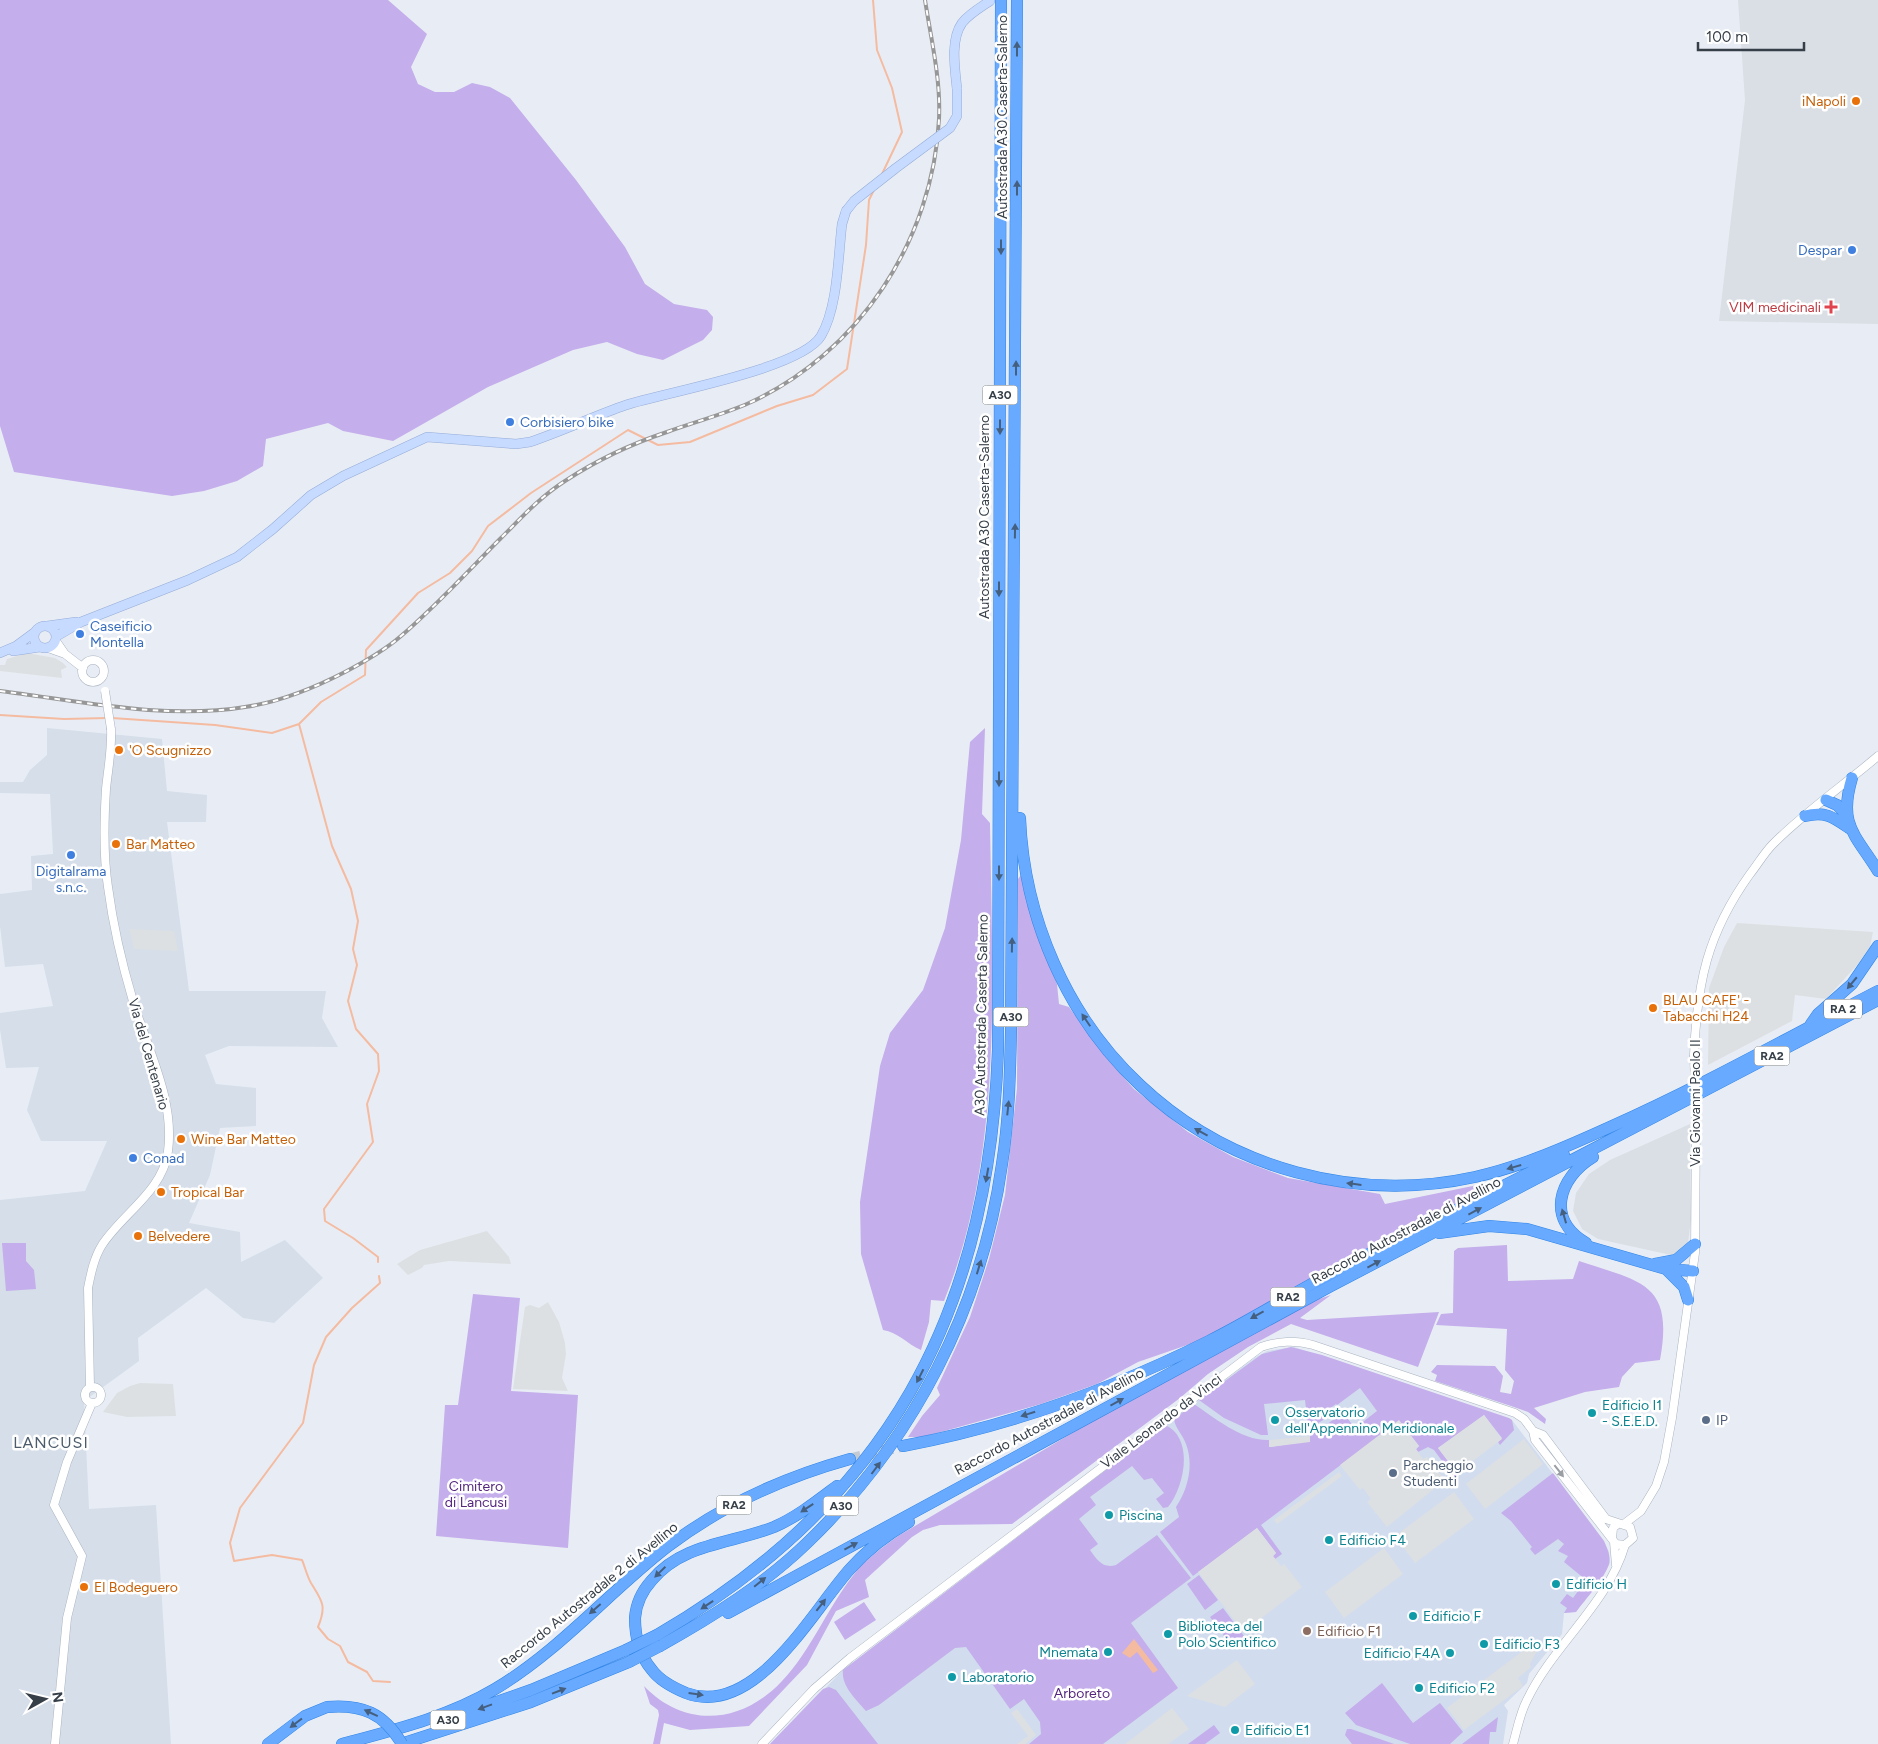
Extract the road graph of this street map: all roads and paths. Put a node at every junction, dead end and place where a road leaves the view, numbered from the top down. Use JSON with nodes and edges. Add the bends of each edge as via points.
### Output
{"nodes":[{"id":1,"x":996,"y":0,"type":"edge"},
{"id":2,"x":1017,"y":0,"type":"edge"},
{"id":3,"x":82,"y":622,"type":"junction"},
{"id":4,"x":44,"y":626,"type":"junction"},
{"id":5,"x":35,"y":632,"type":"junction"},
{"id":6,"x":56,"y":638,"type":"junction"},
{"id":7,"x":44,"y":648,"type":"junction"},
{"id":8,"x":0,"y":653,"type":"edge"},
{"id":9,"x":65,"y":654,"type":"junction"},
{"id":10,"x":85,"y":665,"type":"junction"},
{"id":11,"x":104,"y":670,"type":"junction"},
{"id":12,"x":95,"y":682,"type":"junction"},
{"id":13,"x":1014,"y":684,"type":"joint"},
{"id":14,"x":105,"y":690,"type":"junction"},
{"id":15,"x":1014,"y":714,"type":"junction"},
{"id":16,"x":1878,"y":756,"type":"edge"},
{"id":17,"x":1852,"y":778,"type":"junction"},
{"id":18,"x":1826,"y":800,"type":"junction"},
{"id":19,"x":1805,"y":816,"type":"junction"},
{"id":20,"x":1841,"y":816,"type":"junction"},
{"id":21,"x":999,"y":824,"type":"joint"},
{"id":22,"x":1878,"y":872,"type":"edge"},
{"id":23,"x":1878,"y":946,"type":"edge"},
{"id":24,"x":1878,"y":991,"type":"edge"},
{"id":25,"x":1878,"y":1000,"type":"edge"},
{"id":26,"x":1809,"y":1027,"type":"junction"},
{"id":27,"x":1657,"y":1106,"type":"junction"},
{"id":28,"x":1646,"y":1122,"type":"junction"},
{"id":29,"x":1432,"y":1233,"type":"junction"},
{"id":30,"x":1694,"y":1244,"type":"junction"},
{"id":31,"x":1596,"y":1249,"type":"junction"},
{"id":32,"x":1667,"y":1266,"type":"junction"},
{"id":33,"x":1693,"y":1271,"type":"junction"},
{"id":34,"x":1688,"y":1300,"type":"junction"},
{"id":35,"x":90,"y":1387,"type":"junction"},
{"id":36,"x":92,"y":1402,"type":"junction"},
{"id":37,"x":900,"y":1410,"type":"junction"},
{"id":38,"x":1088,"y":1418,"type":"junction"},
{"id":39,"x":1533,"y":1431,"type":"junction"},
{"id":40,"x":903,"y":1446,"type":"tunnel mouth"},
{"id":41,"x":850,"y":1459,"type":"tunnel mouth"},
{"id":42,"x":1641,"y":1511,"type":"junction"},
{"id":43,"x":1621,"y":1524,"type":"junction"},
{"id":44,"x":1633,"y":1534,"type":"junction"},
{"id":45,"x":1613,"y":1540,"type":"junction"},
{"id":46,"x":1625,"y":1545,"type":"junction"},
{"id":47,"x":1616,"y":1567,"type":"junction"},
{"id":48,"x":691,"y":1629,"type":"junction"},
{"id":49,"x":659,"y":1640,"type":"junction"},
{"id":50,"x":531,"y":1696,"type":"junction"},
{"id":51,"x":55,"y":1744,"type":"edge"},
{"id":52,"x":268,"y":1744,"type":"edge"},
{"id":53,"x":342,"y":1744,"type":"edge"},
{"id":54,"x":363,"y":1744,"type":"edge"},
{"id":55,"x":402,"y":1744,"type":"edge"},
{"id":56,"x":762,"y":1744,"type":"edge"},
{"id":57,"x":1513,"y":1744,"type":"edge"}],
"edges":[{"from":1,"to":3,"type":"main road","bridge":true,"via":[[963,21],[959,29],[955,56],[957,116],[950,128],[854,201],[846,211],[829,319],[821,337],[808,350],[713,384],[627,405],[530,442],[516,444],[427,437],[343,476],[311,495],[237,556],[188,580]]},
{"from":1,"to":21,"type":"highway","name":"Autostrada A30 Caserta-Salerno","number":"A30","one_way":true,"via":[[1002,93]]},
{"from":13,"to":2,"type":"highway","name":"Autostrada A30 Caserta-Salerno","number":"A30","one_way":true},
{"from":3,"to":4,"type":"main road"},
{"from":3,"to":6,"type":"main road"},
{"from":4,"to":5,"type":"main road"},
{"from":4,"to":6,"type":"main road","via":[[51,627]]},
{"from":5,"to":7,"type":"main road","via":[[35,642]]},
{"from":5,"to":8,"type":"main road"},
{"from":6,"to":7,"type":"main road"},
{"from":6,"to":9,"type":"street"},
{"from":7,"to":8,"type":"main road"},
{"from":7,"to":9,"type":"street"},
{"from":9,"to":10,"type":"street"},
{"from":10,"to":11,"type":"street","via":[[97,661]]},
{"from":10,"to":12,"type":"street","via":[[86,679]]},
{"from":11,"to":12,"type":"street","via":[[101,679]]},
{"from":11,"to":14,"type":"street","name":"Via del Centenario"},
{"from":12,"to":14,"type":"street"},
{"from":13,"to":15,"type":"highway","name":"A30 Autostrada Caserta Salerno","number":"A30"},
{"from":14,"to":35,"type":"street","name":"Via del Centenario","bridge":true,"via":[[111,729],[104,856],[108,888],[133,999],[159,1078],[169,1140],[165,1165],[158,1180],[106,1240],[90,1274]]},
{"from":27,"to":15,"type":"highway","one_way":true,"via":[[1520,1165],[1474,1177],[1406,1185],[1357,1185],[1317,1178],[1270,1165],[1195,1128],[1151,1096],[1122,1068],[1070,998],[1053,963],[1038,920],[1020,830]]},
{"from":48,"to":15,"type":"highway","name":"A30 Autostrada Caserta Salerno","number":"A30","one_way":true,"via":[[754,1587],[808,1543],[870,1476],[921,1401],[949,1345],[980,1268],[1002,1164],[1009,1100]]},
{"from":16,"to":17,"type":"street","name":"Via Giovanni Paolo II"},
{"from":17,"to":18,"type":"street","name":"Via Giovanni Paolo II"},
{"from":17,"to":20,"type":"highway"},
{"from":18,"to":19,"type":"street","name":"Via Giovanni Paolo II"},
{"from":18,"to":20,"type":"highway","via":[[1837,805]]},
{"from":19,"to":20,"type":"highway","via":[[1818,813]]},
{"from":19,"to":30,"type":"street","name":"Via Giovanni Paolo II","bridge":true,"via":[[1772,844],[1726,909],[1704,965],[1694,1055]]},
{"from":20,"to":22,"type":"highway"},
{"from":21,"to":37,"type":"highway","name":"A30 Autostrada Caserta Salerno","number":"A30","one_way":true,"via":[[996,1107],[982,1201],[967,1264],[951,1310]]},
{"from":23,"to":26,"type":"highway","one_way":true,"via":[[1852,984],[1818,1014]]},
{"from":24,"to":26,"type":"highway","number":"RA 2"},
{"from":25,"to":28,"type":"highway","name":"Raccordo Autostradale di Avellino","number":"RA2"},
{"from":26,"to":27,"type":"highway","number":"RA2"},
{"from":27,"to":40,"type":"highway","number":"RA2","one_way":true,"via":[[1331,1274],[1210,1341],[1048,1408]]},
{"from":29,"to":28,"type":"highway","name":"Raccordo Autostradale di Avellino","number":"RA2","one_way":true},
{"from":31,"to":28,"type":"highway","one_way":true,"via":[[1575,1236],[1566,1224],[1561,1208],[1563,1190],[1584,1162]]},
{"from":29,"to":31,"type":"highway","via":[[1490,1226],[1516,1227]]},
{"from":38,"to":29,"type":"highway","name":"Raccordo Autostradale di Avellino","number":"RA2","one_way":true},
{"from":30,"to":32,"type":"highway","via":[[1686,1254]]},
{"from":30,"to":33,"type":"street","name":"Via Giovanni Paolo II"},
{"from":31,"to":32,"type":"highway"},
{"from":32,"to":33,"type":"highway"},
{"from":32,"to":34,"type":"highway","via":[[1684,1287]]},
{"from":33,"to":34,"type":"street","name":"Via Giovanni Paolo II"},
{"from":34,"to":42,"type":"street","name":"Via Giovanni Paolo II","via":[[1664,1462],[1656,1486]]},
{"from":35,"to":36,"type":"street","via":[[85,1396]]},
{"from":35,"to":36,"type":"street","via":[[97,1388],[101,1394]]},
{"from":36,"to":51,"type":"street","via":[[67,1462],[54,1505],[82,1556],[67,1618]]},
{"from":37,"to":38,"type":"highway","one_way":true,"via":[[892,1415],[837,1485],[816,1502],[774,1526],[691,1551],[661,1570],[640,1595],[636,1610],[635,1632],[639,1647],[654,1673],[672,1687],[692,1695],[718,1696],[742,1687],[768,1669],[851,1568],[881,1541],[903,1525],[1068,1434]]},
{"from":37,"to":49,"type":"highway","name":"A30 Autostrada Caserta Salerno","number":"A30","one_way":true,"via":[[865,1460],[805,1527],[730,1589]]},
{"from":48,"to":38,"type":"highway","name":"Raccordo Autostradale di Avellino","number":"RA2","one_way":true},
{"from":39,"to":43,"type":"street","via":[[1543,1435],[1606,1519]]},
{"from":39,"to":45,"type":"street","one_way":true,"via":[[1535,1440]]},
{"from":39,"to":56,"type":"street","name":"Viale Leonardo da Vinci","via":[[1515,1413],[1313,1345],[1289,1341],[1260,1347],[941,1586],[830,1675]]},
{"from":41,"to":53,"type":"highway","name":"Raccordo Autostradale 2 di Avellino","number":"RA2","one_way":true,"via":[[785,1480],[704,1522],[668,1547],[519,1674],[495,1689],[443,1714]]},
{"from":42,"to":43,"type":"street","name":"Via Giovanni Paolo II"},
{"from":42,"to":44,"type":"street","name":"Via Giovanni Paolo II"},
{"from":43,"to":44,"type":"street","via":[[1630,1528]]},
{"from":43,"to":45,"type":"street","via":[[1613,1528]]},
{"from":44,"to":46,"type":"street"},
{"from":45,"to":46,"type":"street"},
{"from":45,"to":47,"type":"street"},
{"from":46,"to":47,"type":"street"},
{"from":47,"to":57,"type":"street","via":[[1533,1688]]},
{"from":48,"to":49,"type":"highway","name":"A30 Autostrada Caserta Salerno","number":"A30"},
{"from":49,"to":50,"type":"highway","name":"A30 Autostrada Caserta Salerno","number":"A30","bridge":true,"via":[[583,1676]]},
{"from":50,"to":54,"type":"highway","name":"A30 Autostrada Caserta Salerno","number":"A30","one_way":true},
{"from":50,"to":55,"type":"highway"},
{"from":55,"to":52,"type":"highway","one_way":true,"bridge":true,"via":[[378,1716],[347,1705],[327,1707],[305,1716]]}]}
